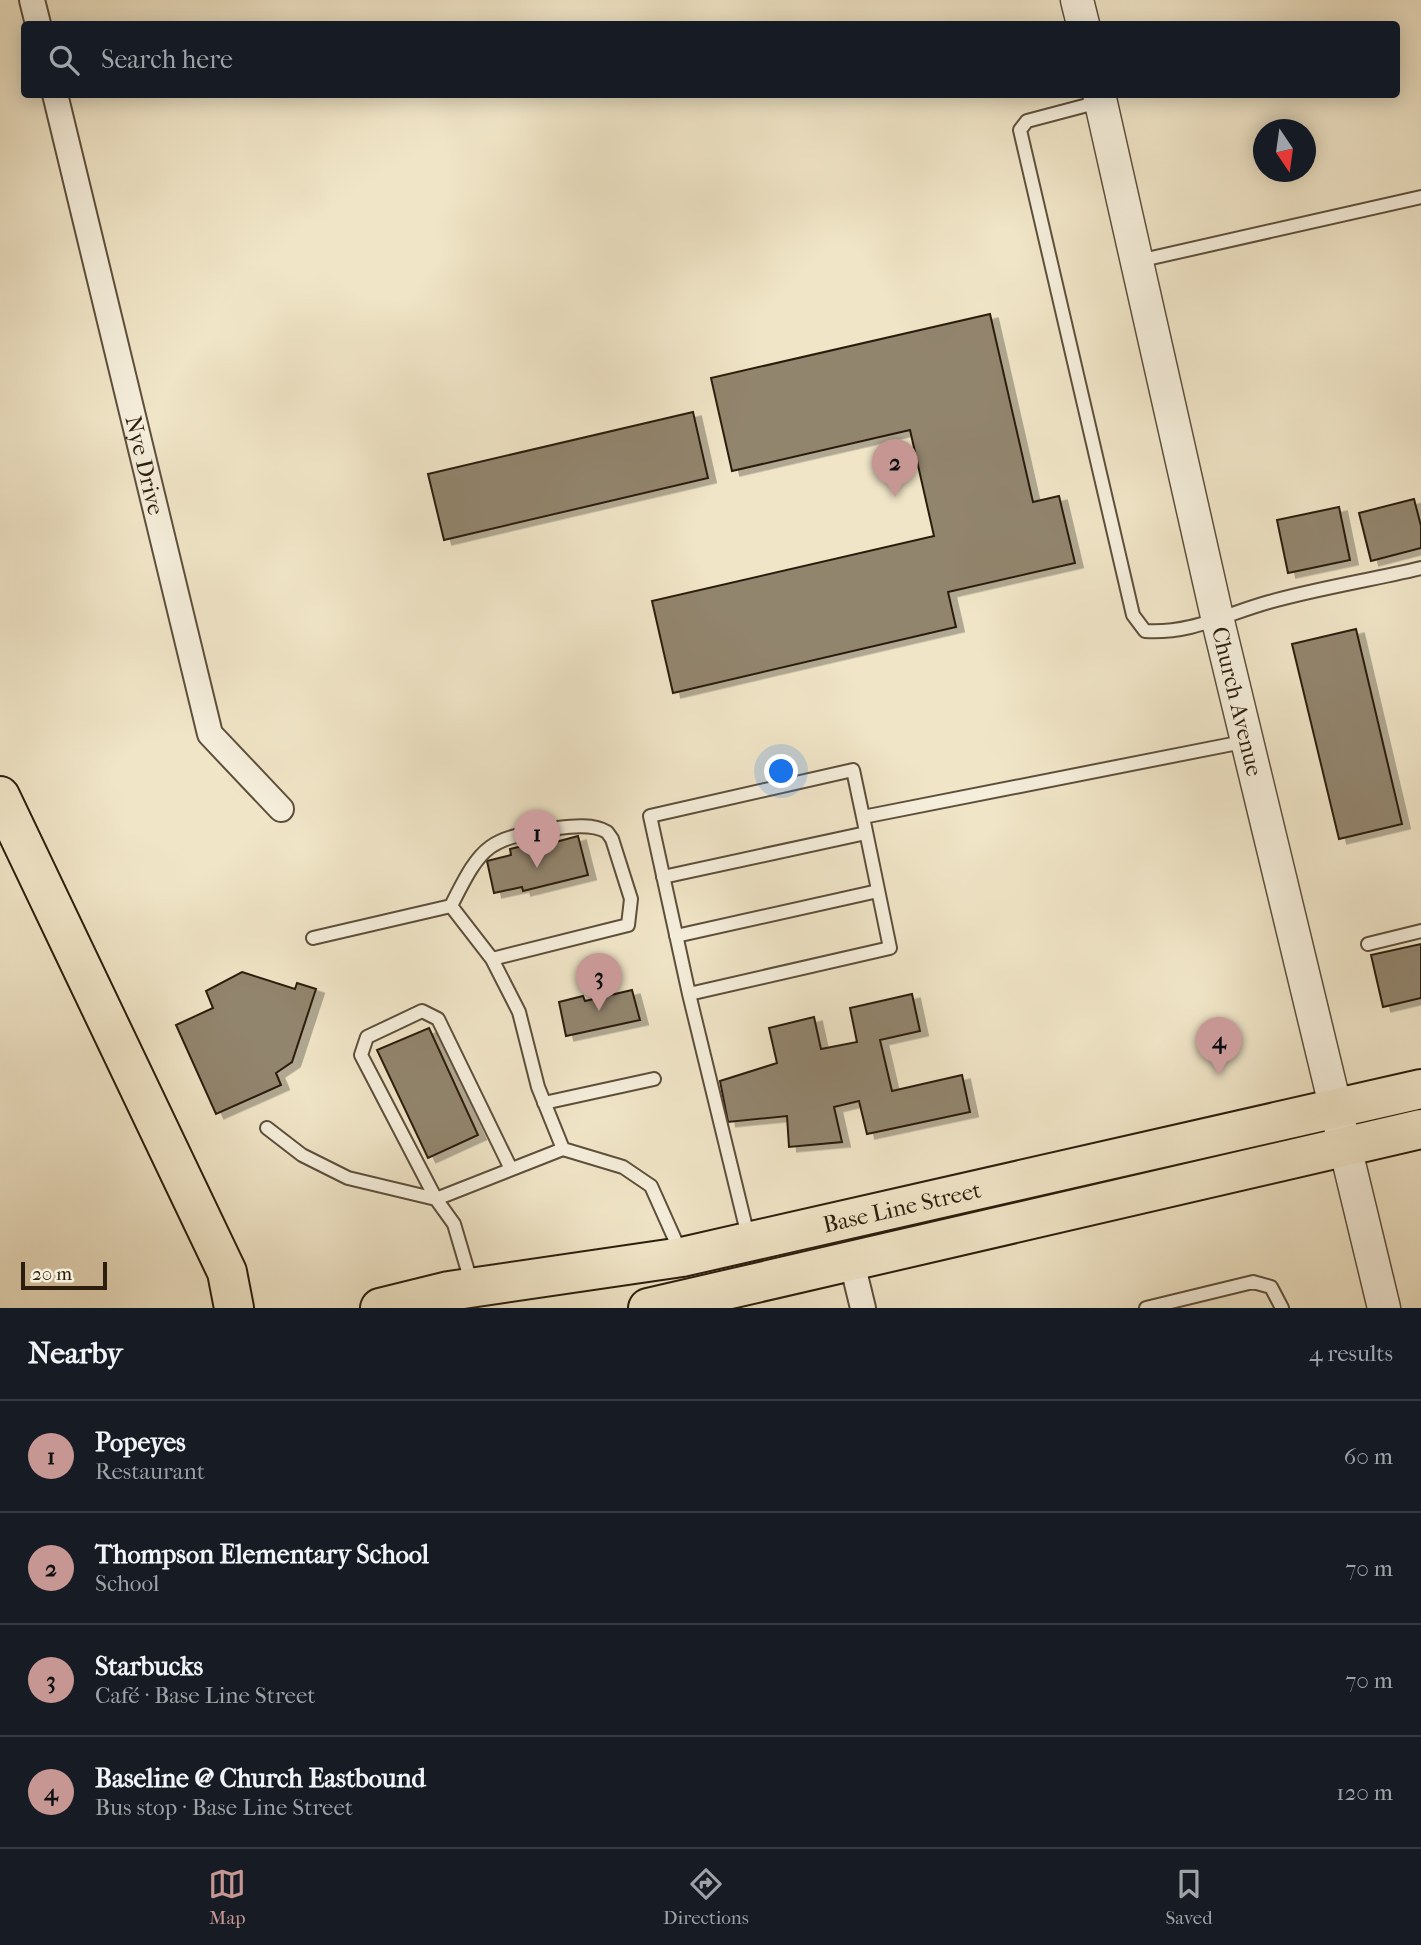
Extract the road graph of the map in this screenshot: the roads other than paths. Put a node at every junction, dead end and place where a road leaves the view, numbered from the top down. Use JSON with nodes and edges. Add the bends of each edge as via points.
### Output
{"nodes":[{"id":1,"x":33,"y":0,"type":"edge"},
{"id":2,"x":1077,"y":0,"type":"edge"},
{"id":3,"x":37,"y":21,"type":"edge"},
{"id":4,"x":1082,"y":21,"type":"edge"},
{"id":5,"x":56,"y":98,"type":"edge"},
{"id":6,"x":1100,"y":98,"type":"edge"},
{"id":7,"x":1421,"y":197,"type":"edge"},
{"id":8,"x":1137,"y":261,"type":"junction"},
{"id":9,"x":1421,"y":568,"type":"edge"},
{"id":10,"x":1218,"y":621,"type":"junction"},
{"id":11,"x":1248,"y":741,"type":"junction"},
{"id":12,"x":0,"y":796,"type":"edge"},
{"id":13,"x":281,"y":809,"type":"dead end"},
{"id":14,"x":863,"y":817,"type":"junction"},
{"id":15,"x":866,"y":833,"type":"junction"},
{"id":16,"x":663,"y":877,"type":"junction"},
{"id":17,"x":878,"y":891,"type":"junction"},
{"id":18,"x":451,"y":906,"type":"junction"},
{"id":19,"x":1421,"y":931,"type":"edge"},
{"id":20,"x":676,"y":936,"type":"junction"},
{"id":21,"x":313,"y":938,"type":"dead end"},
{"id":22,"x":1368,"y":944,"type":"dead end"},
{"id":23,"x":492,"y":959,"type":"junction"},
{"id":24,"x":689,"y":994,"type":"junction"},
{"id":25,"x":654,"y":1079,"type":"dead end"},
{"id":26,"x":1421,"y":1089,"type":"edge"},
{"id":27,"x":544,"y":1103,"type":"junction"},
{"id":28,"x":1337,"y":1108,"type":"junction"},
{"id":29,"x":267,"y":1128,"type":"dead end"},
{"id":30,"x":1421,"y":1129,"type":"edge"},
{"id":31,"x":1345,"y":1146,"type":"junction"},
{"id":32,"x":563,"y":1149,"type":"junction"},
{"id":33,"x":511,"y":1169,"type":"junction"},
{"id":34,"x":1011,"y":1181,"type":"junction"},
{"id":35,"x":436,"y":1199,"type":"junction"},
{"id":36,"x":749,"y":1241,"type":"junction"},
{"id":37,"x":682,"y":1257,"type":"junction"},
{"id":38,"x":852,"y":1263,"type":"junction"},
{"id":39,"x":473,"y":1287,"type":"junction"},
{"id":40,"x":692,"y":1298,"type":"junction"},
{"id":41,"x":234,"y":1308,"type":"edge"},
{"id":42,"x":380,"y":1308,"type":"edge"},
{"id":43,"x":648,"y":1308,"type":"edge"},
{"id":44,"x":863,"y":1308,"type":"edge"},
{"id":45,"x":1146,"y":1308,"type":"edge"},
{"id":46,"x":1282,"y":1308,"type":"edge"},
{"id":47,"x":1384,"y":1308,"type":"edge"}],
"edges":[{"from":1,"to":3,"type":"street"},
{"from":2,"to":4,"type":"street"},
{"from":5,"to":13,"type":"street","name":"Nye Drive","via":[[210,734]]},
{"from":6,"to":8,"type":"street","name":"Church Avenue"},
{"from":6,"to":10,"type":"lane","via":[[1027,121],[1020,130],[1133,615],[1145,631],[1171,632]]},
{"from":7,"to":8,"type":"lane"},
{"from":8,"to":10,"type":"street","name":"Church Avenue"},
{"from":9,"to":10,"type":"lane","via":[[1270,602]]},
{"from":10,"to":11,"type":"street","name":"Church Avenue"},
{"from":11,"to":14,"type":"lane"},
{"from":11,"to":28,"type":"street","name":"Church Avenue"},
{"from":12,"to":41,"type":"main road","via":[[227,1272]]},
{"from":14,"to":15,"type":"lane"},
{"from":14,"to":16,"type":"lane","via":[[853,769],[650,816]]},
{"from":15,"to":16,"type":"lane"},
{"from":15,"to":17,"type":"lane"},
{"from":16,"to":20,"type":"lane"},
{"from":17,"to":20,"type":"lane"},
{"from":17,"to":24,"type":"lane","via":[[890,948]]},
{"from":18,"to":21,"type":"lane"},
{"from":18,"to":23,"type":"lane"},
{"from":18,"to":23,"type":"lane","via":[[474,862],[500,840],[575,826],[602,829],[612,839],[631,899],[628,925]]},
{"from":19,"to":22,"type":"lane"},
{"from":20,"to":24,"type":"lane"},
{"from":23,"to":27,"type":"lane","via":[[519,1012]]},
{"from":24,"to":36,"type":"lane"},
{"from":25,"to":27,"type":"lane"},
{"from":26,"to":28,"type":"main road","name":"Base Line Street"},
{"from":27,"to":32,"type":"lane"},
{"from":28,"to":31,"type":"street","name":"Church Avenue"},
{"from":28,"to":34,"type":"main road","name":"Base Line Street"},
{"from":29,"to":35,"type":"lane","via":[[302,1155],[348,1178]]},
{"from":30,"to":31,"type":"main road","name":"Base Line Street"},
{"from":31,"to":38,"type":"main road","name":"Base Line Street"},
{"from":31,"to":47,"type":"street","name":"Church Avenue"},
{"from":32,"to":33,"type":"lane"},
{"from":32,"to":37,"type":"lane","via":[[622,1167],[651,1186]]},
{"from":33,"to":35,"type":"lane"},
{"from":33,"to":35,"type":"lane","via":[[438,1019],[422,1011],[368,1037],[361,1055]]},
{"from":34,"to":36,"type":"main road","name":"Base Line Street"},
{"from":34,"to":38,"type":"main road","via":[[982,1203],[890,1229]]},
{"from":35,"to":39,"type":"lane","via":[[454,1224]]},
{"from":36,"to":37,"type":"main road","name":"Base Line Street"},
{"from":37,"to":39,"type":"main road","name":"Base Line Street"},
{"from":37,"to":40,"type":"main road"},
{"from":38,"to":40,"type":"main road","name":"Base Line Street"},
{"from":38,"to":44,"type":"street"},
{"from":39,"to":42,"type":"main road","name":"Base Line Street"},
{"from":40,"to":43,"type":"main road","name":"Base Line Street"},
{"from":45,"to":46,"type":"lane","via":[[1253,1282],[1271,1287]]}]}
